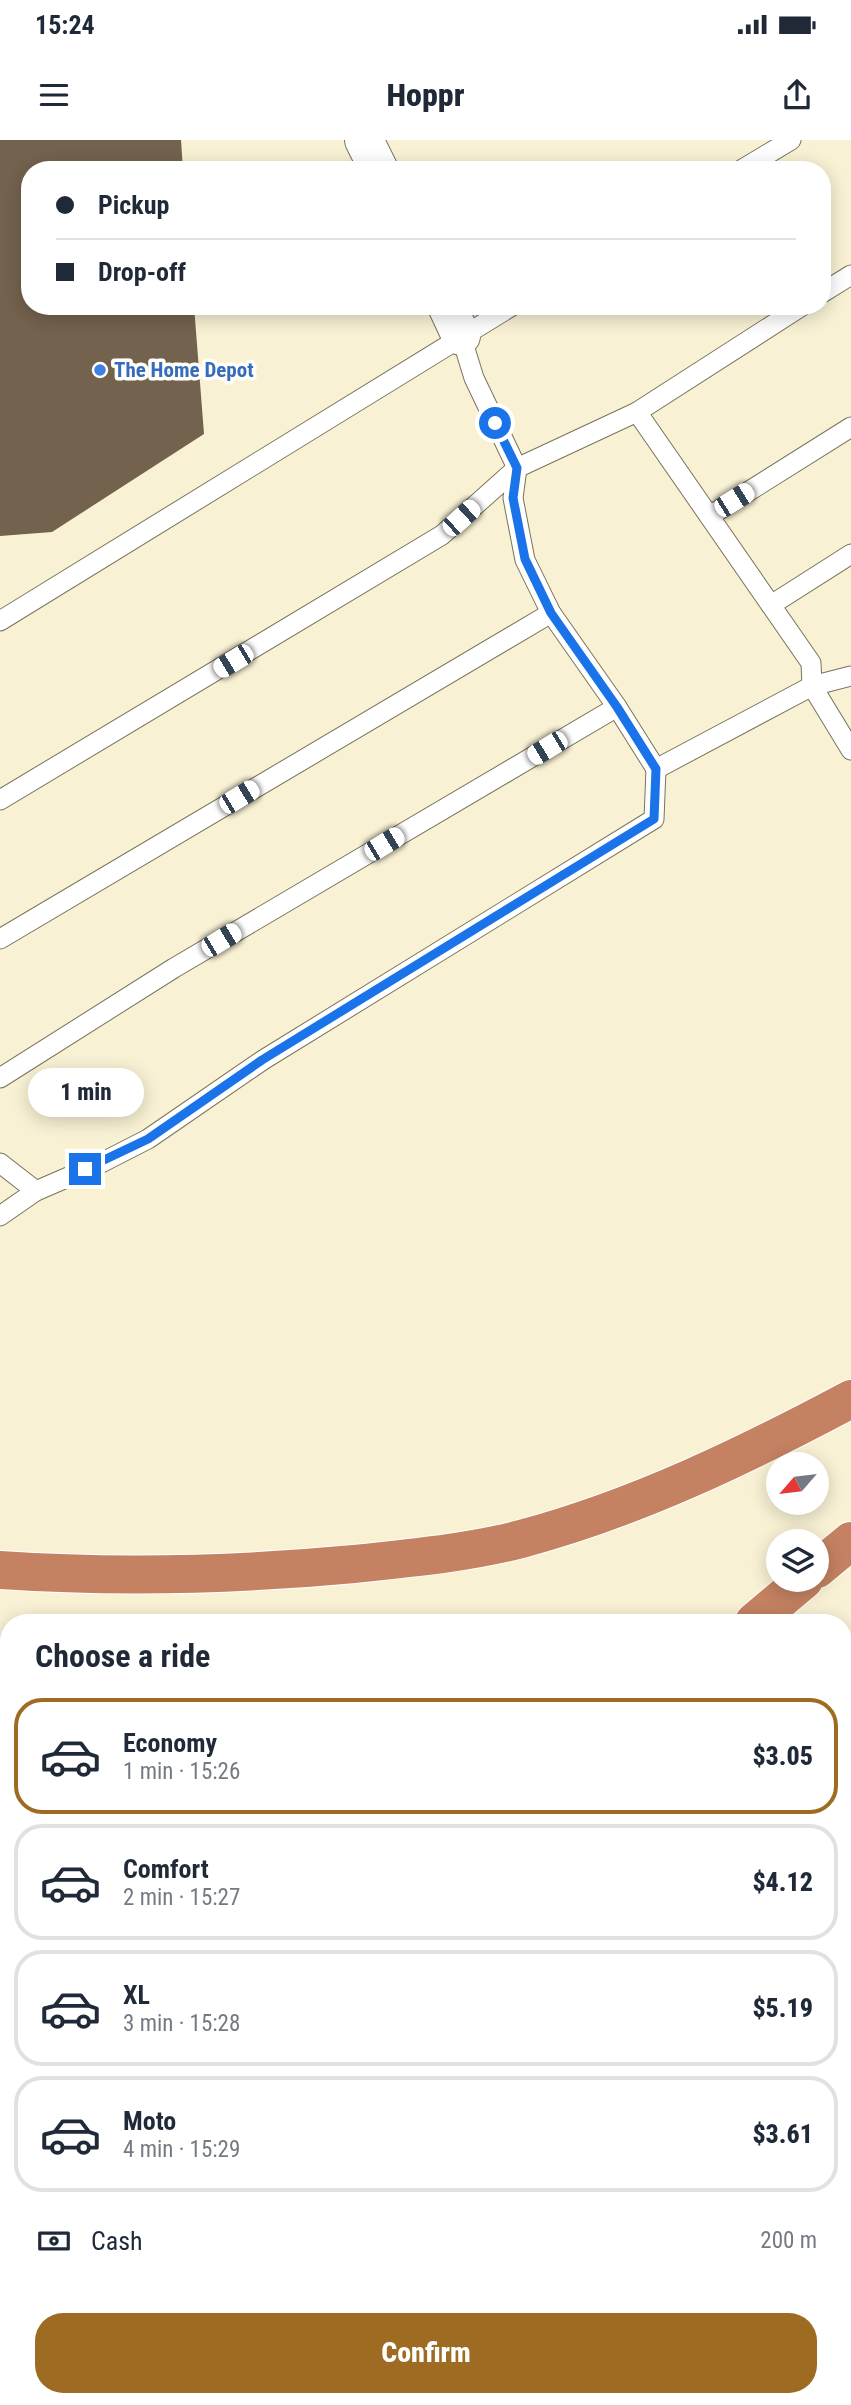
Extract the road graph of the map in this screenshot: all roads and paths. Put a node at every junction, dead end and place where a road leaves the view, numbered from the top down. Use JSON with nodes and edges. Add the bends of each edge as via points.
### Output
{"nodes":[{"id":1,"x":364,"y":140,"type":"edge"},
{"id":2,"x":791,"y":140,"type":"edge"},
{"id":3,"x":374,"y":161,"type":"edge"},
{"id":4,"x":756,"y":161,"type":"edge"},
{"id":5,"x":851,"y":275,"type":"edge"},
{"id":6,"x":831,"y":287,"type":"edge"},
{"id":7,"x":477,"y":315,"type":"edge"},
{"id":8,"x":788,"y":315,"type":"edge"},
{"id":9,"x":454,"y":321,"type":"edge"},
{"id":10,"x":638,"y":412,"type":"junction"},
{"id":11,"x":851,"y":427,"type":"edge"},
{"id":12,"x":517,"y":468,"type":"junction"},
{"id":13,"x":711,"y":515,"type":"junction"},
{"id":14,"x":851,"y":554,"type":"edge"},
{"id":15,"x":771,"y":605,"type":"junction"},
{"id":16,"x":551,"y":613,"type":"junction"},
{"id":17,"x":0,"y":621,"type":"edge"},
{"id":18,"x":851,"y":676,"type":"edge"},
{"id":19,"x":812,"y":686,"type":"junction"},
{"id":20,"x":617,"y":707,"type":"junction"},
{"id":21,"x":851,"y":750,"type":"edge"},
{"id":22,"x":656,"y":769,"type":"junction"},
{"id":23,"x":0,"y":800,"type":"edge"},
{"id":24,"x":0,"y":939,"type":"edge"},
{"id":25,"x":0,"y":1078,"type":"edge"},
{"id":26,"x":0,"y":1163,"type":"edge"},
{"id":27,"x":36,"y":1191,"type":"junction"},
{"id":28,"x":0,"y":1216,"type":"edge"},
{"id":29,"x":851,"y":1399,"type":"edge"},
{"id":30,"x":851,"y":1541,"type":"edge"},
{"id":31,"x":829,"y":1559,"type":"edge"},
{"id":32,"x":0,"y":1570,"type":"edge"},
{"id":33,"x":790,"y":1592,"type":"edge"},
{"id":34,"x":764,"y":1614,"type":"edge"}],
"edges":[{"from":1,"to":3,"type":"street"},
{"from":2,"to":4,"type":"lane"},
{"from":5,"to":6,"type":"lane"},
{"from":7,"to":9,"type":"lane"},
{"from":8,"to":10,"type":"lane"},
{"from":9,"to":12,"type":"lane","via":[[474,378]]},
{"from":9,"to":17,"type":"lane"},
{"from":10,"to":12,"type":"lane"},
{"from":10,"to":13,"type":"lane"},
{"from":11,"to":13,"type":"lane"},
{"from":12,"to":16,"type":"lane","via":[[513,498],[518,531],[525,559]]},
{"from":12,"to":23,"type":"lane","via":[[443,535]]},
{"from":13,"to":15,"type":"lane"},
{"from":14,"to":15,"type":"lane"},
{"from":15,"to":19,"type":"lane","via":[[811,663]]},
{"from":16,"to":20,"type":"lane"},
{"from":16,"to":24,"type":"lane"},
{"from":18,"to":19,"type":"lane"},
{"from":19,"to":21,"type":"lane"},
{"from":19,"to":22,"type":"lane"},
{"from":20,"to":22,"type":"lane"},
{"from":20,"to":25,"type":"lane","via":[[174,968]]},
{"from":22,"to":27,"type":"lane","via":[[654,819],[262,1060],[148,1139]]},
{"from":26,"to":27,"type":"lane"},
{"from":27,"to":28,"type":"lane"},
{"from":29,"to":32,"type":"highway","via":[[765,1445],[634,1502],[520,1539],[421,1557],[280,1570],[145,1576]]},
{"from":30,"to":31,"type":"highway"},
{"from":33,"to":34,"type":"highway"}]}
